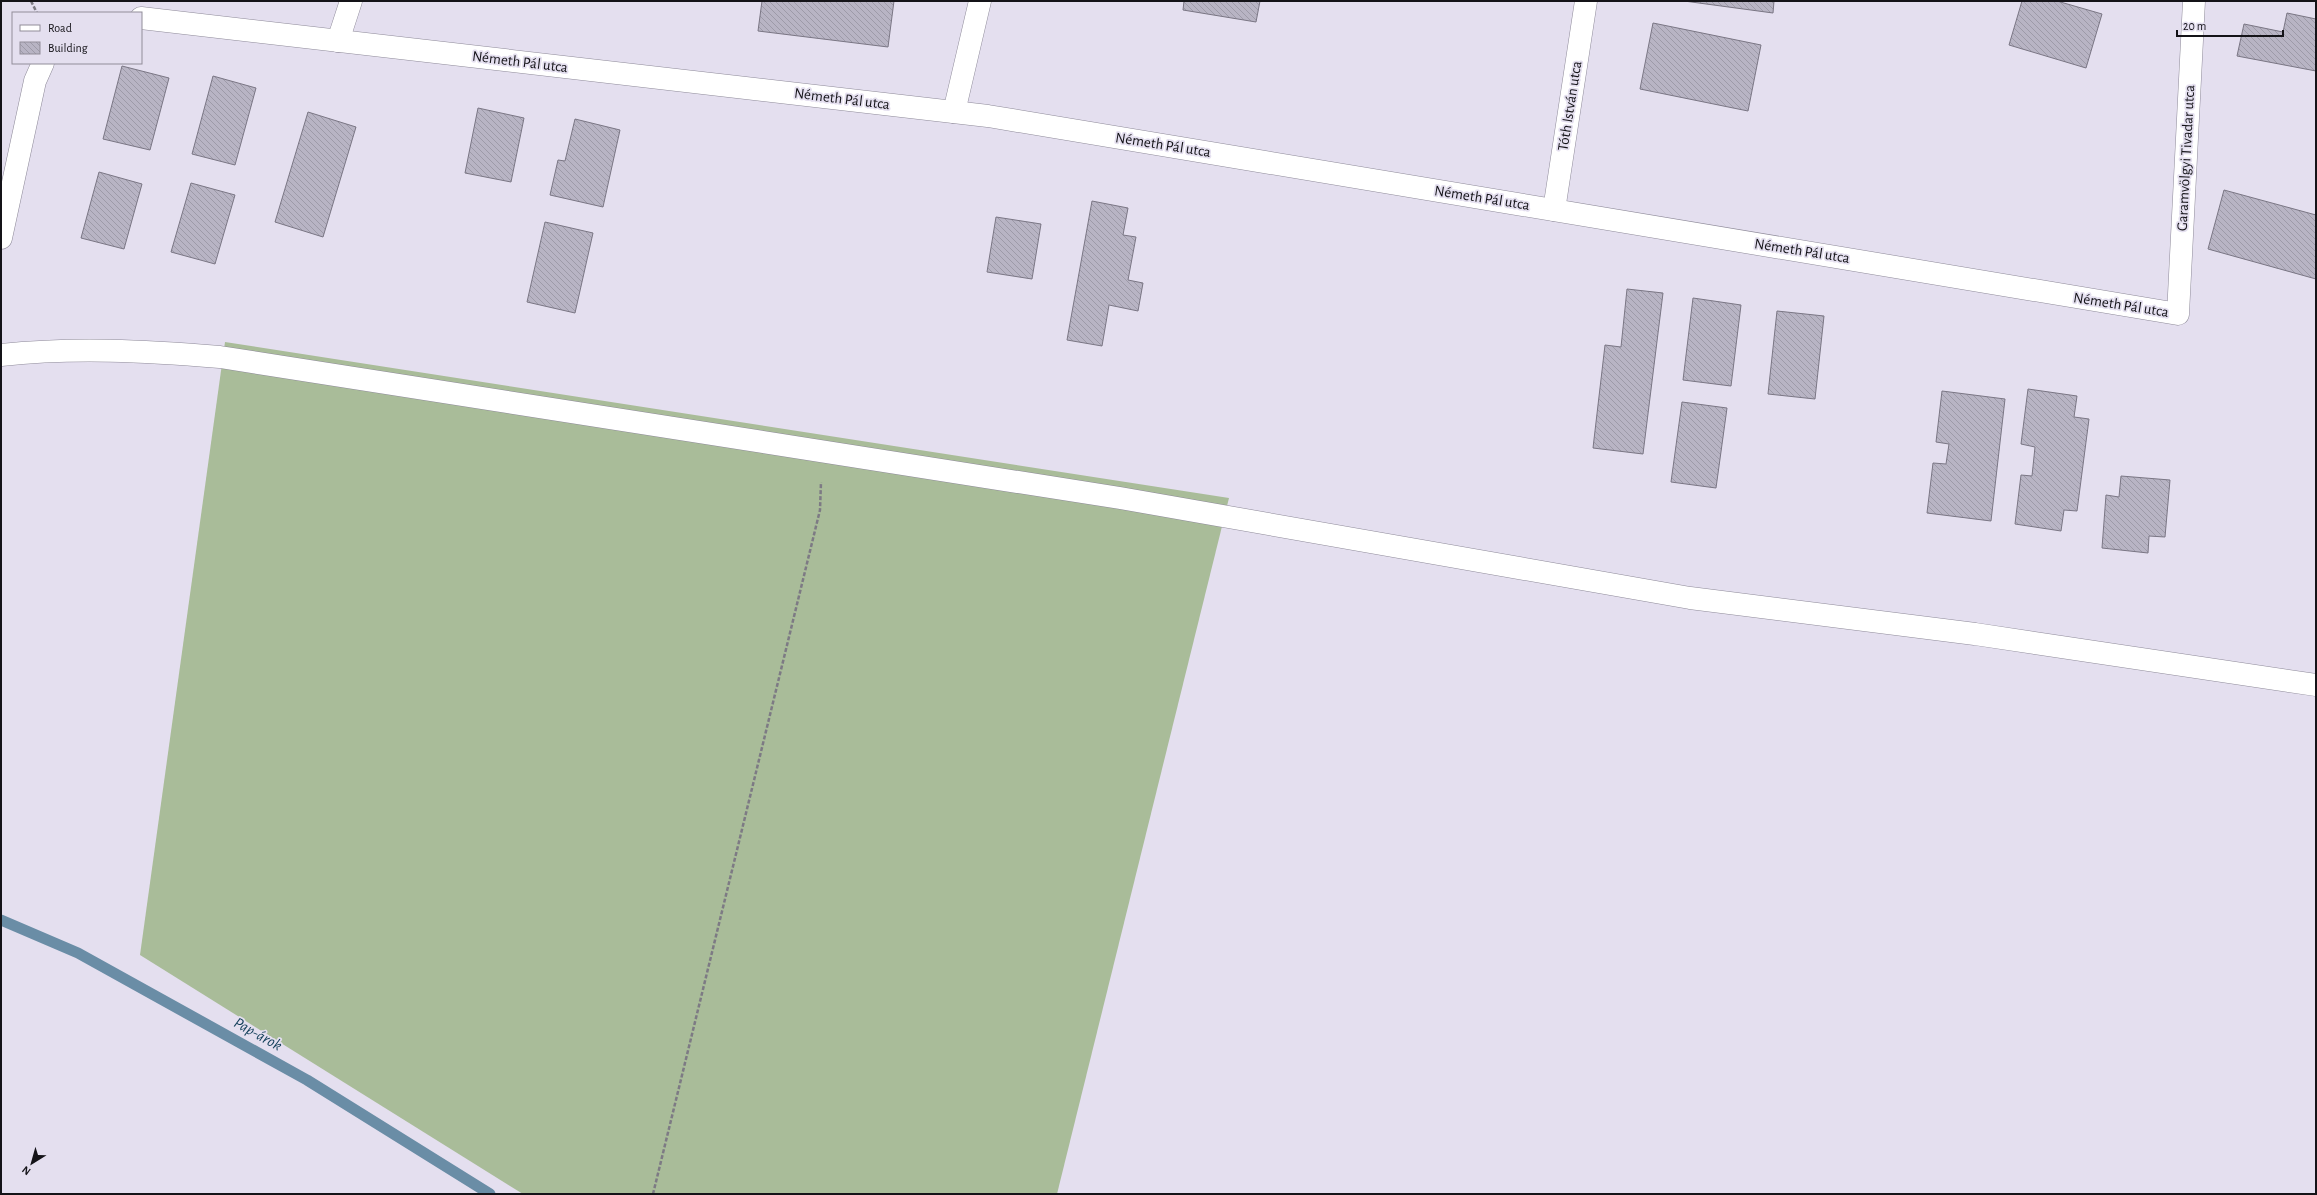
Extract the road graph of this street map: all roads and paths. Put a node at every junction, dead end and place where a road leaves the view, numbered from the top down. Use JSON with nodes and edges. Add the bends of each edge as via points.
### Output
{"nodes":[{"id":1,"x":31,"y":1,"type":"edge"},
{"id":2,"x":351,"y":1,"type":"edge"},
{"id":3,"x":980,"y":1,"type":"edge"},
{"id":4,"x":1586,"y":1,"type":"edge"},
{"id":5,"x":2194,"y":1,"type":"edge"},
{"id":6,"x":37,"y":12,"type":"edge"},
{"id":7,"x":142,"y":18,"type":"edge"},
{"id":8,"x":338,"y":41,"type":"junction"},
{"id":9,"x":43,"y":64,"type":"edge"},
{"id":10,"x":954,"y":112,"type":"junction"},
{"id":11,"x":1554,"y":210,"type":"junction"},
{"id":12,"x":1,"y":238,"type":"edge"},
{"id":13,"x":2178,"y":314,"type":"joint"},
{"id":14,"x":1,"y":355,"type":"edge"},
{"id":15,"x":823,"y":450,"type":"junction"},
{"id":16,"x":2316,"y":685,"type":"edge"},
{"id":17,"x":653,"y":1194,"type":"edge"}],
"edges":[{"from":1,"to":6,"type":"path"},
{"from":2,"to":8,"type":"street"},
{"from":3,"to":10,"type":"street"},
{"from":4,"to":11,"type":"street","name":"Tóth István utca"},
{"from":5,"to":13,"type":"street","name":"Garamvölgyi Tivadar utca"},
{"from":7,"to":8,"type":"street","name":"Németh Pál utca"},
{"from":8,"to":10,"type":"street","name":"Németh Pál utca"},
{"from":9,"to":12,"type":"street","via":[[35,81]]},
{"from":10,"to":11,"type":"street","name":"Németh Pál utca"},
{"from":11,"to":13,"type":"street","name":"Németh Pál utca"},
{"from":14,"to":15,"type":"street","via":[[46,350],[123,349],[220,357]]},
{"from":15,"to":16,"type":"street","via":[[1120,498],[1690,598],[1976,634]]},
{"from":15,"to":17,"type":"path","via":[[820,510]]}]}
